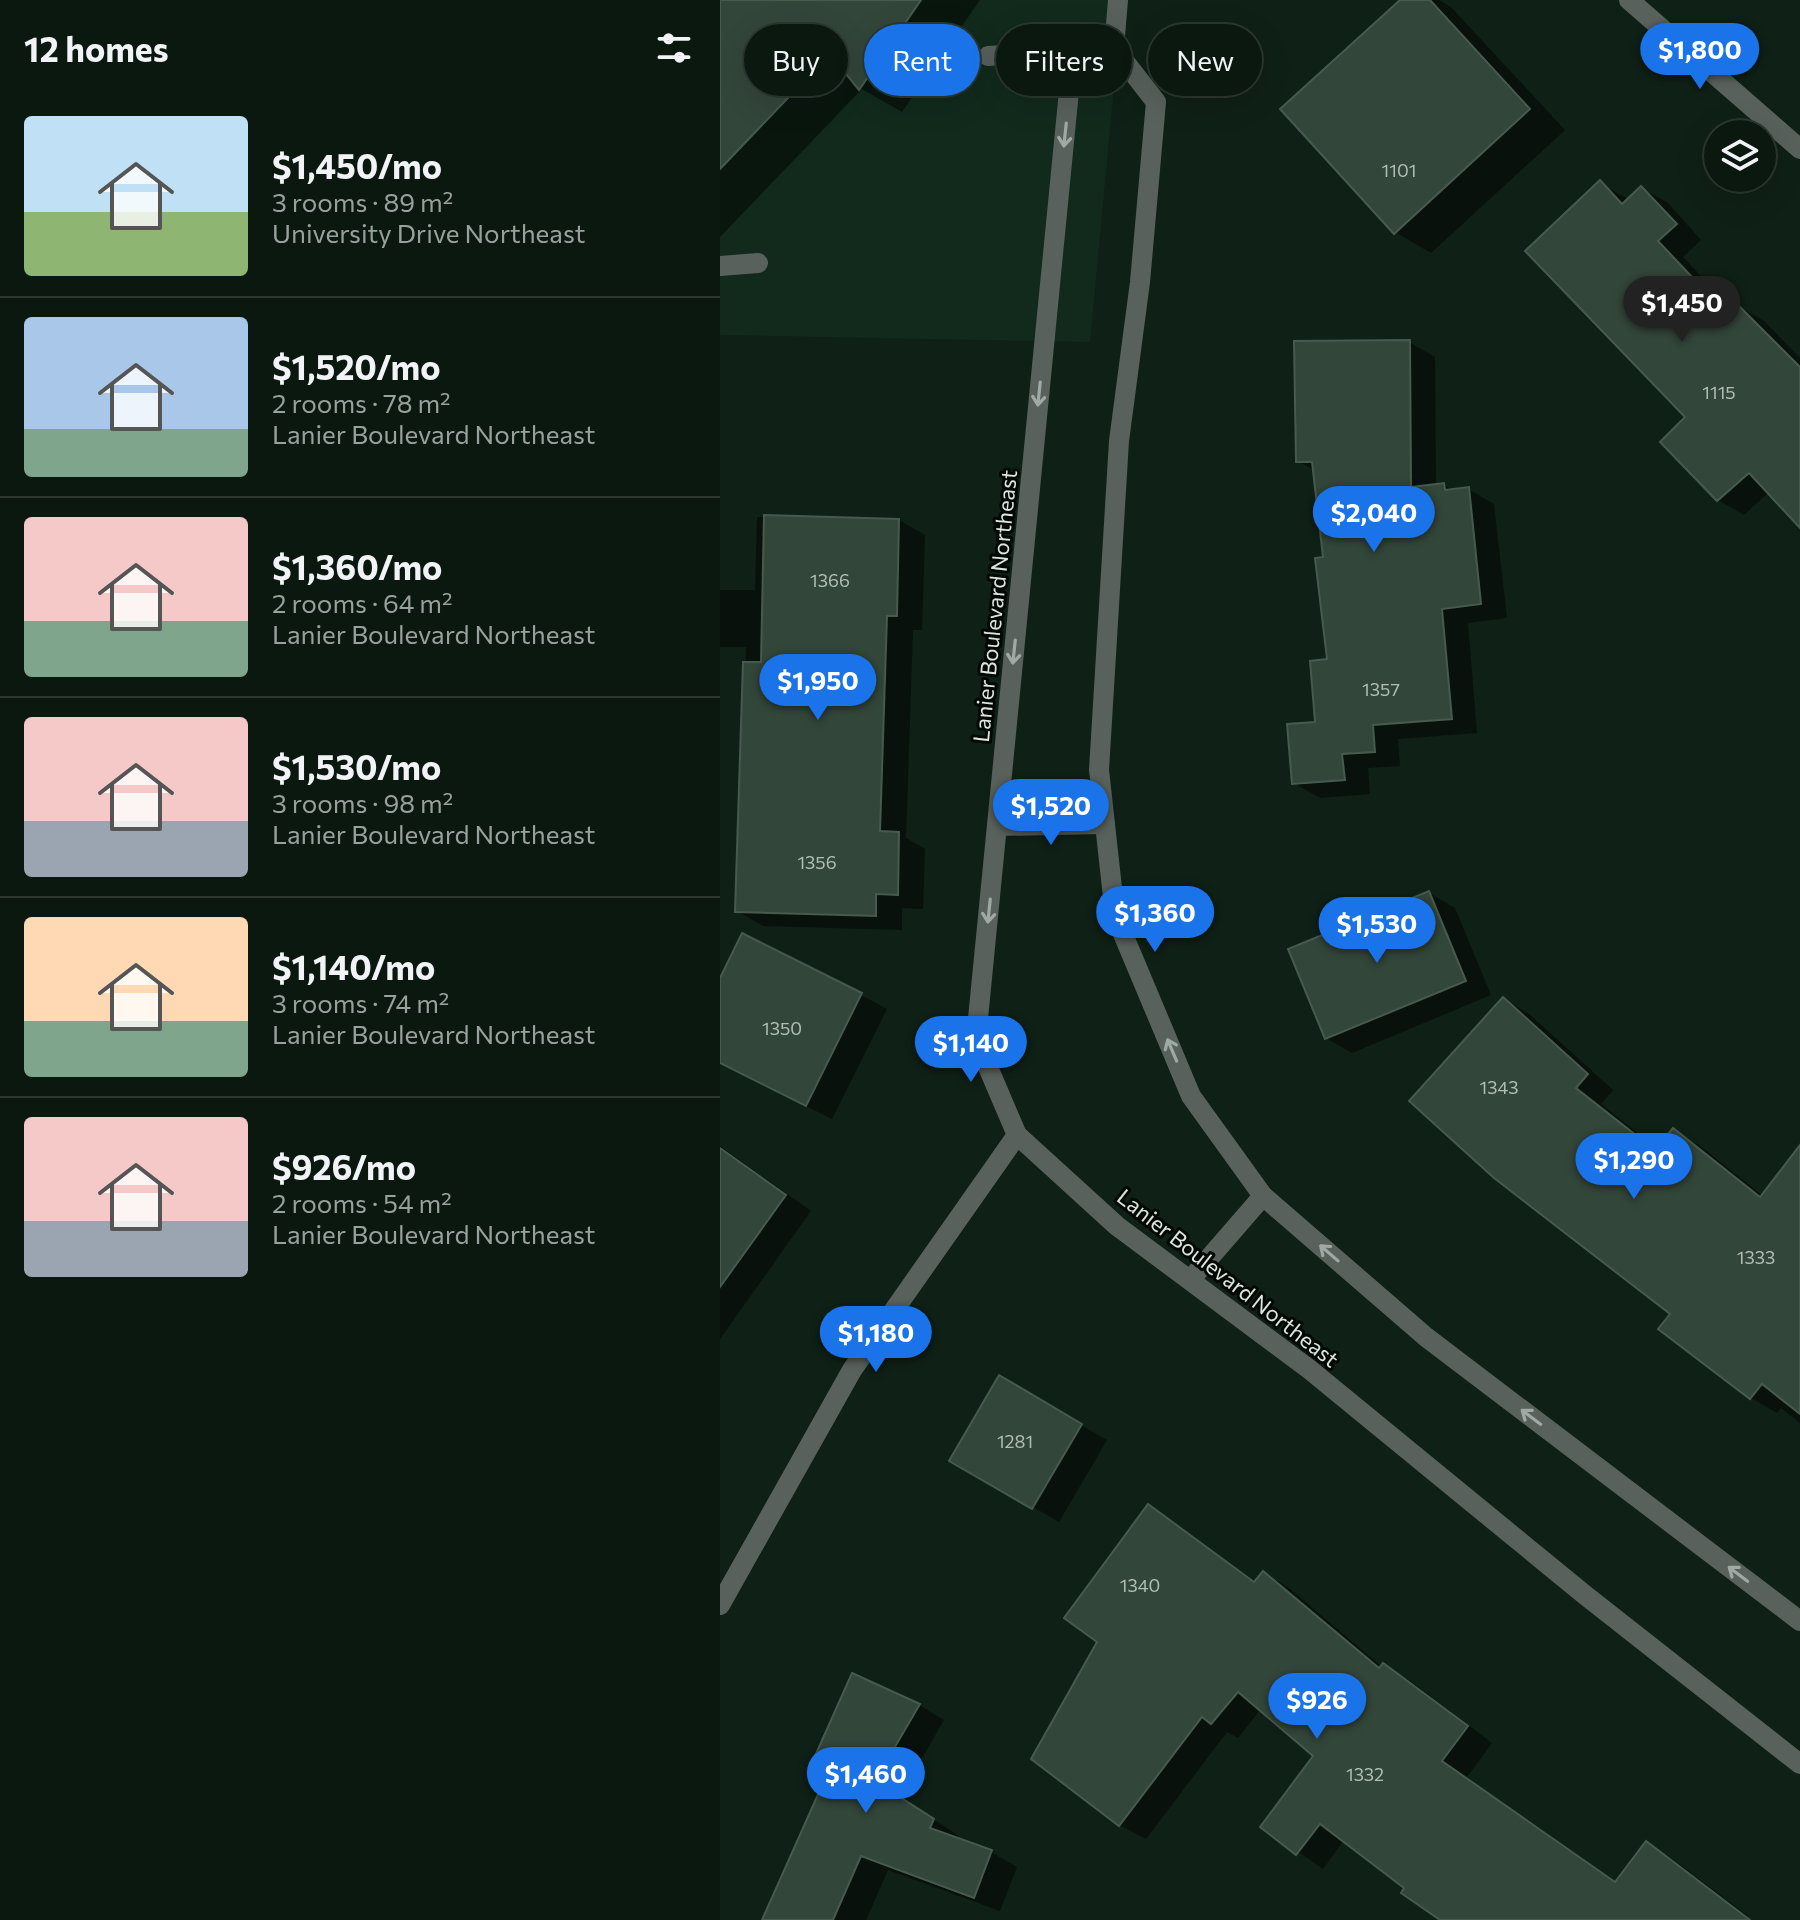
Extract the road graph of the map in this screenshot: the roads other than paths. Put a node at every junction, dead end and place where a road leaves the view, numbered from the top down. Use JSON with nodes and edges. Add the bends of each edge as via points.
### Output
{"nodes":[{"id":1,"x":1118,"y":0,"type":"edge"},
{"id":2,"x":1629,"y":0,"type":"edge"},
{"id":3,"x":1116,"y":24,"type":"edge"},
{"id":4,"x":996,"y":55,"type":"edge"},
{"id":5,"x":988,"y":56,"type":"dead end"},
{"id":6,"x":1132,"y":71,"type":"edge"},
{"id":7,"x":1069,"y":96,"type":"edge"},
{"id":8,"x":1766,"y":120,"type":"edge"},
{"id":9,"x":1776,"y":128,"type":"edge"},
{"id":10,"x":1776,"y":129,"type":"edge"},
{"id":11,"x":1800,"y":143,"type":"edge"},
{"id":12,"x":1800,"y":149,"type":"edge"},
{"id":13,"x":758,"y":263,"type":"dead end"},
{"id":14,"x":720,"y":266,"type":"edge"},
{"id":15,"x":1105,"y":824,"type":"junction"},
{"id":16,"x":997,"y":826,"type":"junction"},
{"id":17,"x":1017,"y":1135,"type":"junction"},
{"id":18,"x":1263,"y":1196,"type":"junction"},
{"id":19,"x":1191,"y":1279,"type":"junction"},
{"id":20,"x":720,"y":1605,"type":"edge"},
{"id":21,"x":1800,"y":1621,"type":"edge"},
{"id":22,"x":1800,"y":1764,"type":"edge"}],
"edges":[{"from":1,"to":3,"type":"street"},
{"from":2,"to":8,"type":"street"},
{"from":4,"to":5,"type":"street"},
{"from":6,"to":15,"type":"street","via":[[1156,102],[1119,441],[1099,770]]},
{"from":7,"to":16,"type":"street","name":"Lanier Boulevard Northeast","one_way":true},
{"from":9,"to":11,"type":"street"},
{"from":10,"to":12,"type":"street"},
{"from":13,"to":14,"type":"street"},
{"from":15,"to":16,"type":"street"},
{"from":18,"to":15,"type":"street","one_way":true,"via":[[1191,1096],[1115,915]]},
{"from":16,"to":17,"type":"street","name":"Lanier Boulevard Northeast","one_way":true,"via":[[976,1039]]},
{"from":17,"to":19,"type":"street","name":"Lanier Boulevard Northeast","via":[[1117,1226]]},
{"from":17,"to":20,"type":"street","via":[[852,1370]]},
{"from":18,"to":19,"type":"street"},
{"from":21,"to":18,"type":"street","one_way":true,"via":[[1426,1337]]},
{"from":19,"to":22,"type":"street","name":"Lanier Boulevard Northeast"}]}
